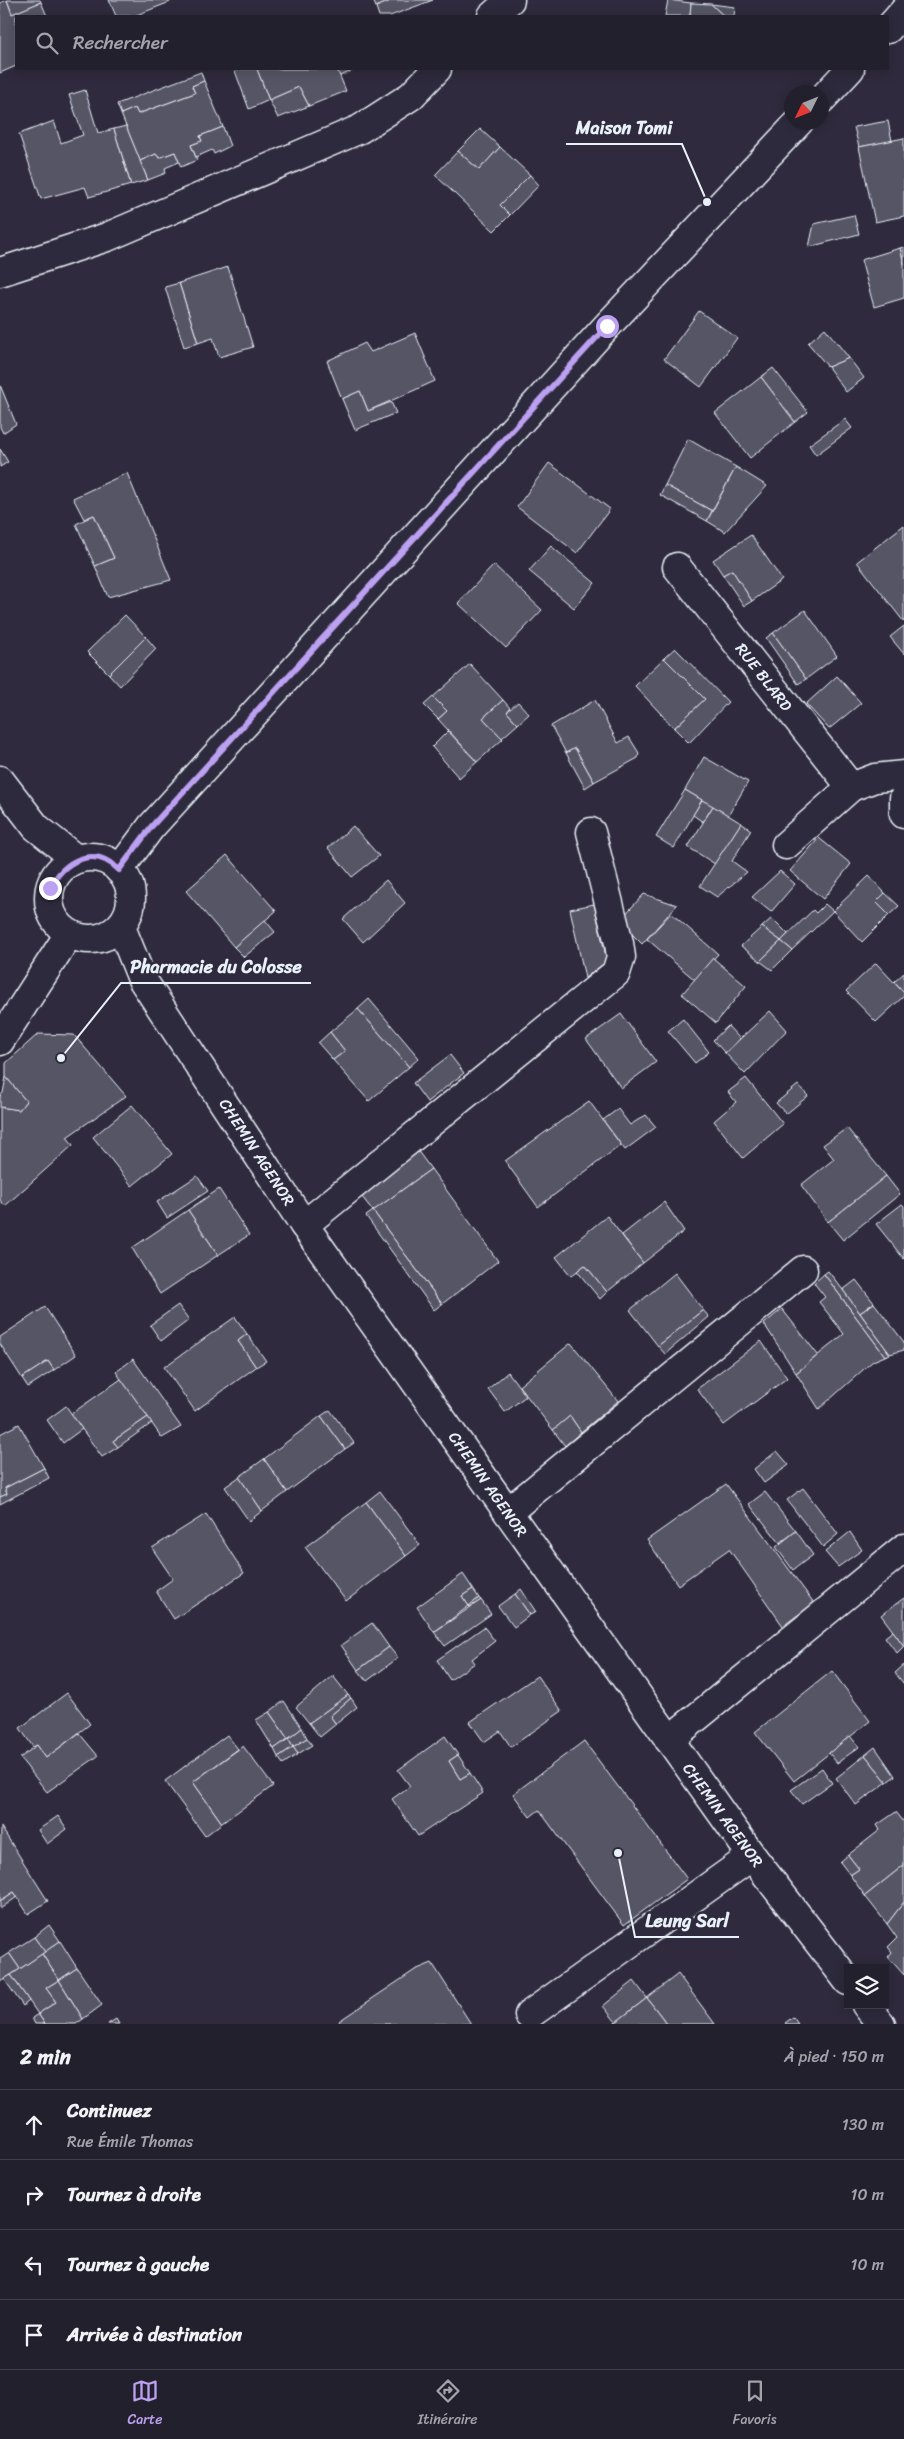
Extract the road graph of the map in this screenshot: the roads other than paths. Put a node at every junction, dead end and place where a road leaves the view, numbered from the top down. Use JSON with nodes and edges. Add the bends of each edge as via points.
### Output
{"nodes":[{"id":1,"x":510,"y":0,"type":"edge"},
{"id":2,"x":904,"y":11,"type":"edge"},
{"id":3,"x":493,"y":15,"type":"edge"},
{"id":4,"x":889,"y":27,"type":"edge"},
{"id":5,"x":437,"y":70,"type":"edge"},
{"id":6,"x":849,"y":70,"type":"edge"},
{"id":7,"x":829,"y":92,"type":"edge"},
{"id":8,"x":791,"y":130,"type":"edge"},
{"id":9,"x":0,"y":272,"type":"edge"},
{"id":10,"x":677,"y":567,"type":"dead end"},
{"id":11,"x":904,"y":776,"type":"edge"},
{"id":12,"x":0,"y":780,"type":"edge"},
{"id":13,"x":851,"y":787,"type":"junction"},
{"id":14,"x":904,"y":798,"type":"edge"},
{"id":15,"x":904,"y":814,"type":"edge"},
{"id":16,"x":591,"y":832,"type":"dead end"},
{"id":17,"x":786,"y":845,"type":"dead end"},
{"id":18,"x":66,"y":868,"type":"junction"},
{"id":19,"x":119,"y":870,"type":"junction"},
{"id":20,"x":121,"y":927,"type":"junction"},
{"id":21,"x":69,"y":934,"type":"junction"},
{"id":22,"x":96,"y":940,"type":"junction"},
{"id":23,"x":142,"y":978,"type":"junction"},
{"id":24,"x":0,"y":1041,"type":"edge"},
{"id":25,"x":304,"y":1224,"type":"junction"},
{"id":26,"x":803,"y":1270,"type":"dead end"},
{"id":27,"x":508,"y":1512,"type":"junction"},
{"id":28,"x":904,"y":1548,"type":"edge"},
{"id":29,"x":669,"y":1740,"type":"junction"},
{"id":30,"x":752,"y":1856,"type":"junction"},
{"id":31,"x":844,"y":1976,"type":"edge"},
{"id":32,"x":869,"y":2009,"type":"edge"},
{"id":33,"x":528,"y":2016,"type":"dead end"},
{"id":34,"x":881,"y":2024,"type":"edge"}],
"edges":[{"from":1,"to":3,"type":"street"},
{"from":2,"to":4,"type":"street"},
{"from":5,"to":9,"type":"street","via":[[411,96],[360,129],[107,237]]},
{"from":6,"to":7,"type":"street"},
{"from":8,"to":19,"type":"street","via":[[607,326],[151,827]]},
{"from":10,"to":13,"type":"street","name":"RUE BLARD"},
{"from":11,"to":13,"type":"street","via":[[875,778]]},
{"from":12,"to":18,"type":"street"},
{"from":13,"to":17,"type":"street"},
{"from":14,"to":15,"type":"street"},
{"from":16,"to":25,"type":"street","via":[[619,943],[621,957],[616,973]]},
{"from":18,"to":19,"type":"street","via":[[89,857],[103,859]]},
{"from":18,"to":21,"type":"street","via":[[50,888],[49,901],[52,914]]},
{"from":19,"to":20,"type":"street","via":[[130,887],[131,902]]},
{"from":20,"to":22,"type":"street"},
{"from":20,"to":23,"type":"street","name":"CHEMIN AGENOR"},
{"from":21,"to":22,"type":"street"},
{"from":21,"to":24,"type":"street"},
{"from":22,"to":23,"type":"street","name":"CHEMIN AGENOR"},
{"from":23,"to":25,"type":"street","name":"CHEMIN AGENOR"},
{"from":25,"to":27,"type":"street","name":"CHEMIN AGENOR"},
{"from":26,"to":27,"type":"street"},
{"from":27,"to":29,"type":"street","name":"CHEMIN AGENOR"},
{"from":28,"to":29,"type":"street"},
{"from":29,"to":30,"type":"street","name":"CHEMIN AGENOR"},
{"from":30,"to":31,"type":"street","name":"CHEMIN AGENOR"},
{"from":30,"to":33,"type":"street"},
{"from":32,"to":34,"type":"street"}]}
